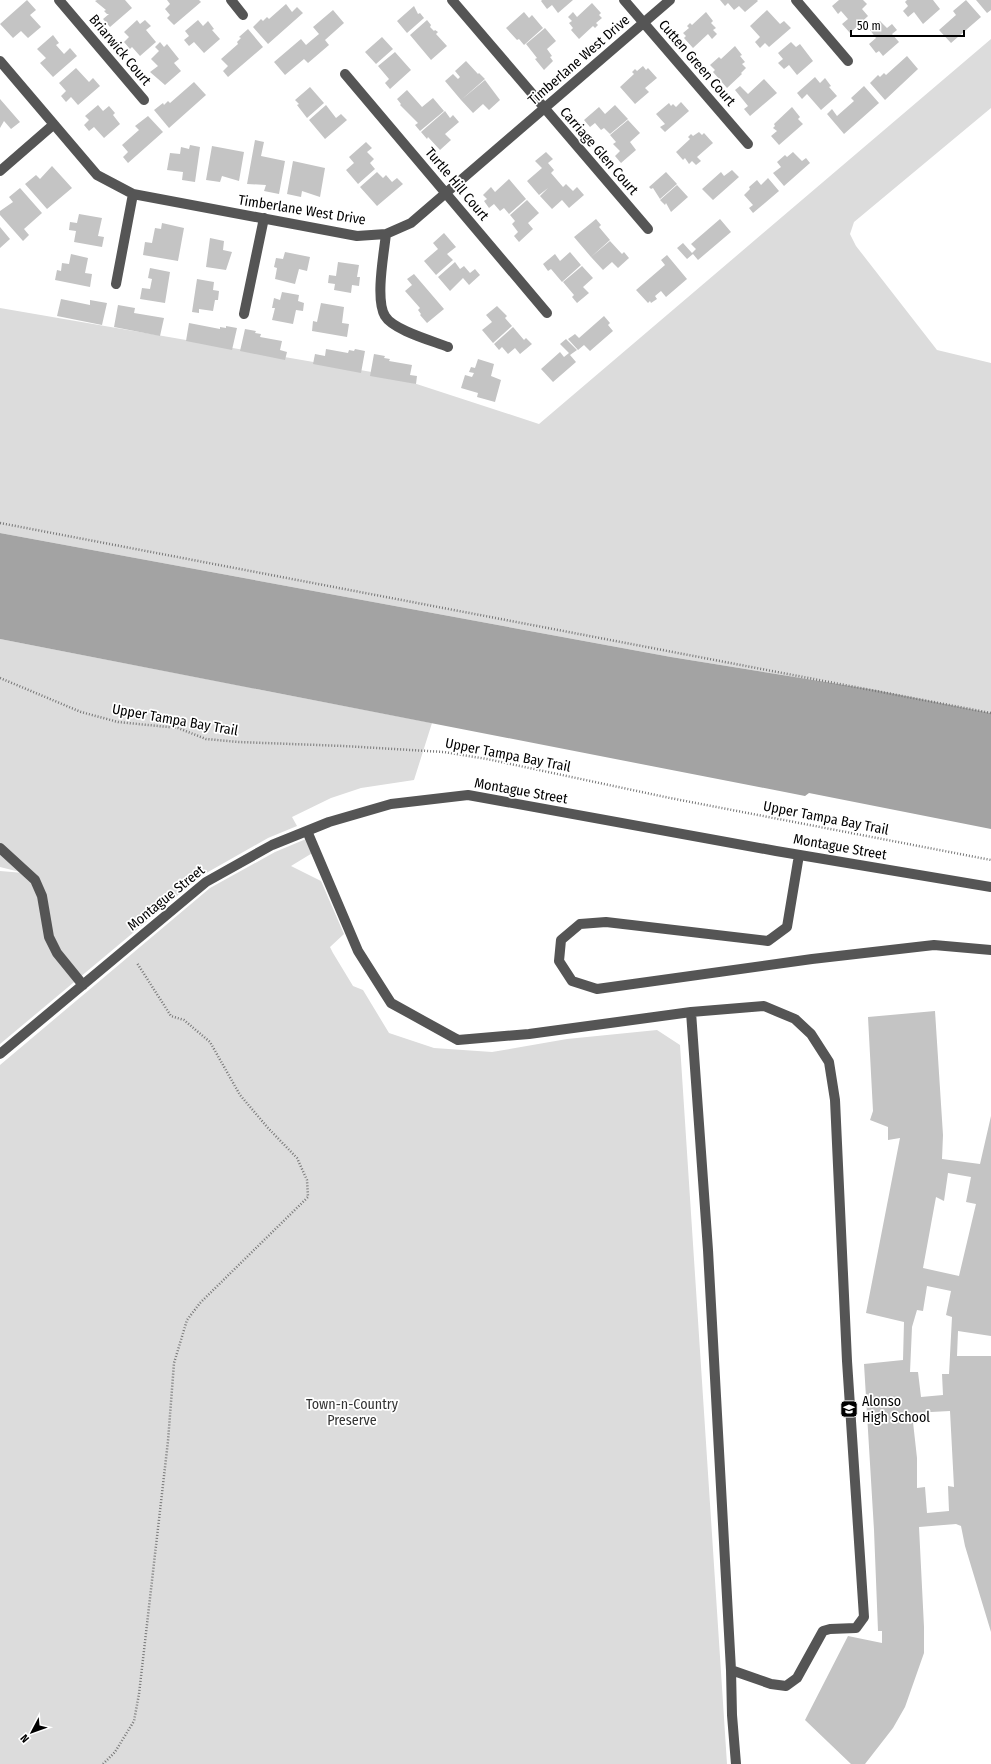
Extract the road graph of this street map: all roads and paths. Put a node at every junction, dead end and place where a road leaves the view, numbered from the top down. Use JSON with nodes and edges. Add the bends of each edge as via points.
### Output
{"nodes":[{"id":1,"x":59,"y":0,"type":"edge"},
{"id":2,"x":230,"y":0,"type":"edge"},
{"id":3,"x":452,"y":0,"type":"edge"},
{"id":4,"x":624,"y":0,"type":"edge"},
{"id":5,"x":670,"y":0,"type":"edge"},
{"id":6,"x":796,"y":0,"type":"edge"},
{"id":7,"x":243,"y":15,"type":"dead end"},
{"id":8,"x":644,"y":23,"type":"junction"},
{"id":9,"x":848,"y":60,"type":"dead end"},
{"id":10,"x":0,"y":61,"type":"edge"},
{"id":11,"x":344,"y":74,"type":"dead end"},
{"id":12,"x":144,"y":100,"type":"dead end"},
{"id":13,"x":545,"y":108,"type":"junction"},
{"id":14,"x":53,"y":125,"type":"junction"},
{"id":15,"x":748,"y":144,"type":"dead end"},
{"id":16,"x":0,"y":171,"type":"edge"},
{"id":17,"x":446,"y":193,"type":"junction"},
{"id":18,"x":133,"y":194,"type":"junction"},
{"id":19,"x":264,"y":218,"type":"junction"},
{"id":20,"x":648,"y":229,"type":"dead end"},
{"id":21,"x":386,"y":234,"type":"junction"},
{"id":22,"x":116,"y":284,"type":"dead end"},
{"id":23,"x":548,"y":313,"type":"dead end"},
{"id":24,"x":244,"y":314,"type":"dead end"},
{"id":25,"x":448,"y":347,"type":"dead end"},
{"id":26,"x":0,"y":523,"type":"edge"},
{"id":27,"x":0,"y":678,"type":"edge"},
{"id":28,"x":991,"y":713,"type":"edge"},
{"id":29,"x":306,"y":831,"type":"junction"},
{"id":30,"x":0,"y":848,"type":"edge"},
{"id":31,"x":799,"y":854,"type":"junction"},
{"id":32,"x":991,"y":860,"type":"edge"},
{"id":33,"x":991,"y":887,"type":"edge"},
{"id":34,"x":991,"y":950,"type":"edge"},
{"id":35,"x":137,"y":963,"type":"dead end"},
{"id":36,"x":83,"y":985,"type":"junction"},
{"id":37,"x":692,"y":1012,"type":"junction"},
{"id":38,"x":0,"y":1054,"type":"edge"},
{"id":39,"x":731,"y":1670,"type":"junction"},
{"id":40,"x":103,"y":1764,"type":"edge"},
{"id":41,"x":736,"y":1764,"type":"edge"}],
"edges":[{"from":1,"to":12,"type":"street","name":"Briarwick Court"},
{"from":2,"to":7,"type":"street"},
{"from":3,"to":13,"type":"street","name":"Carriage Glen Court"},
{"from":4,"to":8,"type":"street","name":"Cutten Green Court"},
{"from":5,"to":8,"type":"street","name":"Timberlane West Drive"},
{"from":6,"to":9,"type":"street"},
{"from":8,"to":13,"type":"street","name":"Timberlane West Drive"},
{"from":8,"to":15,"type":"street","name":"Cutten Green Court"},
{"from":10,"to":14,"type":"street","name":"Timberlane West Drive"},
{"from":11,"to":17,"type":"street","name":"Turtle Hill Court"},
{"from":13,"to":17,"type":"street","name":"Timberlane West Drive"},
{"from":13,"to":20,"type":"street","name":"Carriage Glen Court"},
{"from":14,"to":16,"type":"street"},
{"from":14,"to":18,"type":"street","name":"Timberlane West Drive","via":[[97,175]]},
{"from":17,"to":21,"type":"street","name":"Timberlane West Drive","via":[[411,223]]},
{"from":17,"to":23,"type":"street","name":"Turtle Hill Court"},
{"from":18,"to":19,"type":"street","name":"Timberlane West Drive"},
{"from":18,"to":22,"type":"street"},
{"from":19,"to":21,"type":"street","name":"Timberlane West Drive","via":[[357,236]]},
{"from":19,"to":24,"type":"street"},
{"from":21,"to":25,"type":"street","via":[[380,297],[385,317],[403,330]]},
{"from":26,"to":28,"type":"path"},
{"from":27,"to":32,"type":"path","name":"Upper Tampa Bay Trail","via":[[81,712],[118,722],[178,728],[206,739],[444,752]]},
{"from":29,"to":31,"type":"street","name":"Montague Street","via":[[391,804],[468,795]]},
{"from":29,"to":36,"type":"street","name":"Montague Street","via":[[272,845],[206,882]]},
{"from":29,"to":37,"type":"street","via":[[358,951],[391,1003],[458,1040],[529,1034]]},
{"from":30,"to":36,"type":"street","via":[[35,880],[42,896],[51,942],[68,970]]},
{"from":31,"to":33,"type":"street","name":"Montague Street"},
{"from":31,"to":34,"type":"street","via":[[787,927],[768,941],[606,922],[580,924],[561,940],[559,961],[572,981],[597,989],[934,945]]},
{"from":35,"to":40,"type":"path","via":[[171,1016],[184,1020],[210,1042],[240,1095],[297,1158],[307,1180],[308,1197],[200,1303],[187,1320],[174,1363],[168,1441],[134,1721],[116,1752]]},
{"from":36,"to":38,"type":"street","name":"Montague Street"},
{"from":37,"to":39,"type":"street"},
{"from":37,"to":39,"type":"street","via":[[764,1006],[795,1020],[811,1034],[828,1062],[835,1100],[847,1361],[864,1616],[856,1628],[823,1631],[797,1678],[786,1686],[771,1684]]},
{"from":39,"to":41,"type":"street"}]}
